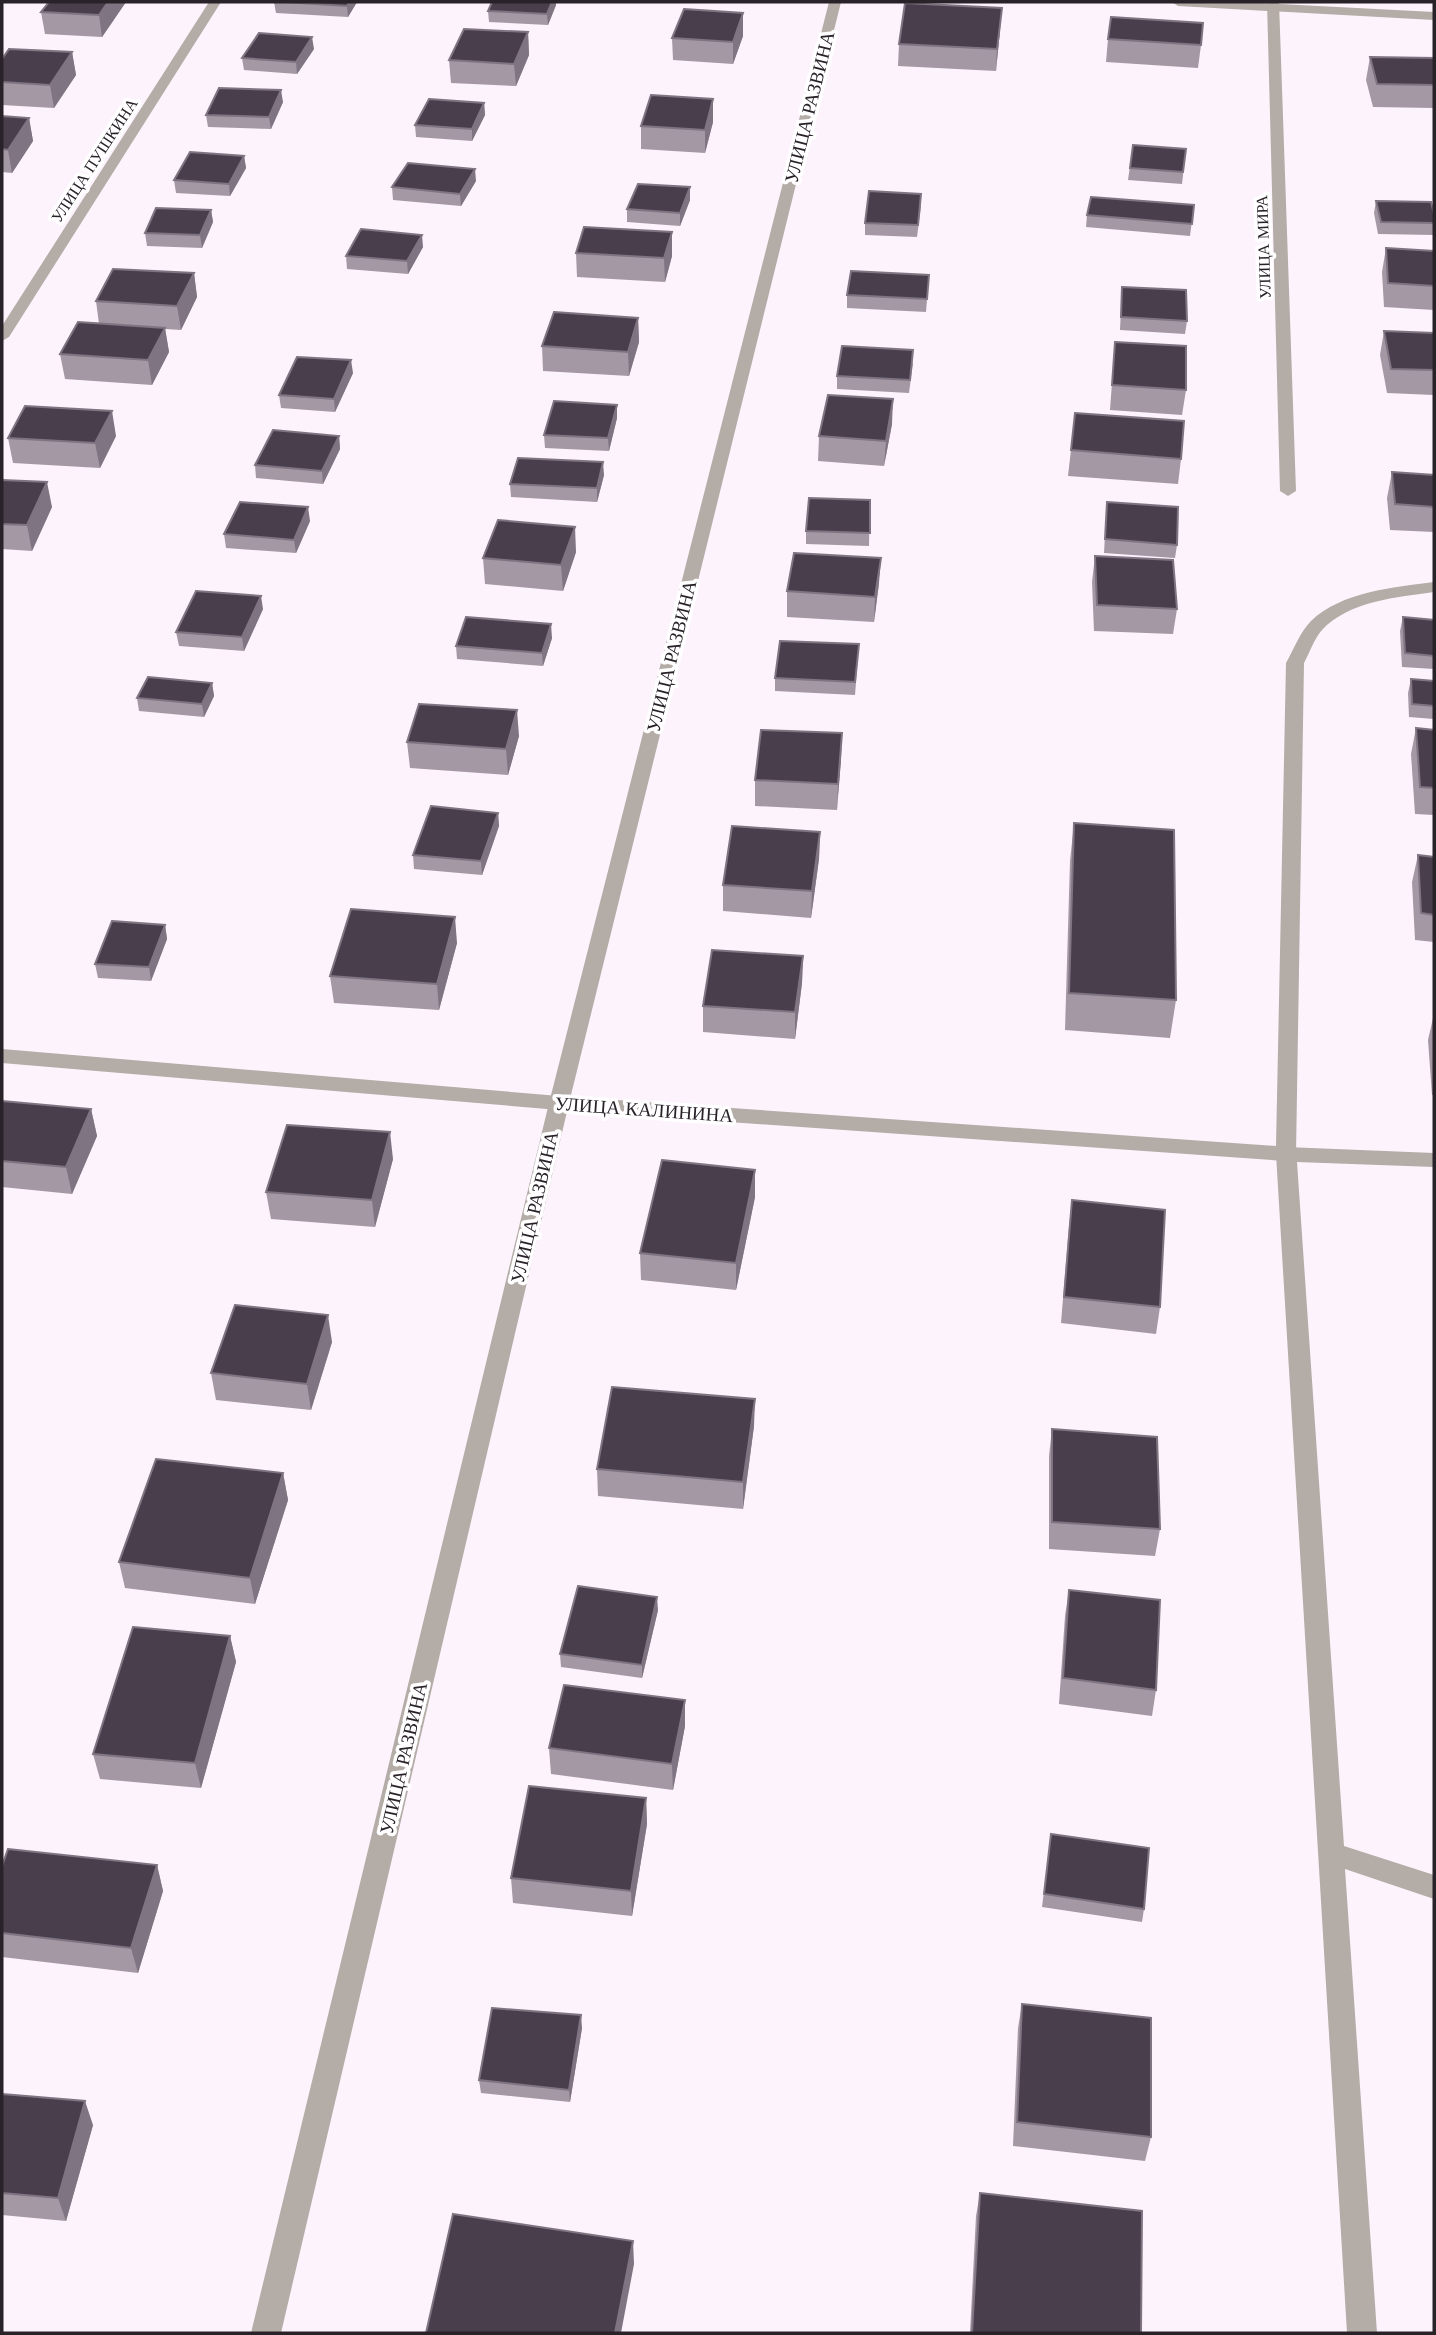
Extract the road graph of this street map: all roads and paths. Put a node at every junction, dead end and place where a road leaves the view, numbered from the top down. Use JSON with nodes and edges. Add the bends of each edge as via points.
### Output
{"nodes":[{"id":1,"x":215,"y":2,"type":"edge"},
{"id":2,"x":835,"y":2,"type":"edge"},
{"id":3,"x":1178,"y":2,"type":"edge"},
{"id":4,"x":1273,"y":4,"type":"edge"},
{"id":5,"x":1434,"y":16,"type":"edge"},
{"id":6,"x":2,"y":337,"type":"edge"},
{"id":7,"x":1288,"y":491,"type":"dead end"},
{"id":8,"x":1434,"y":587,"type":"edge"},
{"id":9,"x":2,"y":1056,"type":"edge"},
{"id":10,"x":559,"y":1103,"type":"junction"},
{"id":11,"x":1286,"y":1154,"type":"junction"},
{"id":12,"x":1434,"y":1160,"type":"edge"},
{"id":13,"x":1331,"y":1853,"type":"junction"},
{"id":14,"x":1434,"y":1887,"type":"edge"},
{"id":15,"x":266,"y":2333,"type":"edge"},
{"id":16,"x":1362,"y":2333,"type":"edge"}],
"edges":[{"from":1,"to":6,"type":"street","name":"УЛИЦА ПУШКИНА"},
{"from":2,"to":10,"type":"street","name":"УЛИЦА РАЗВИНА"},
{"from":3,"to":4,"type":"street"},
{"from":4,"to":5,"type":"street"},
{"from":4,"to":7,"type":"street","name":"УЛИЦА МИРА"},
{"from":8,"to":11,"type":"street","via":[[1353,603],[1317,624],[1295,663]]},
{"from":9,"to":10,"type":"street","name":"УЛИЦА КАЛИНИНА"},
{"from":10,"to":11,"type":"street","name":"УЛИЦА КАЛИНИНА"},
{"from":10,"to":15,"type":"street","name":"УЛИЦА РАЗВИНА"},
{"from":11,"to":12,"type":"street","name":"УЛИЦА КАЛИНИНА"},
{"from":11,"to":13,"type":"street"},
{"from":13,"to":14,"type":"street"},
{"from":13,"to":16,"type":"street"}]}
